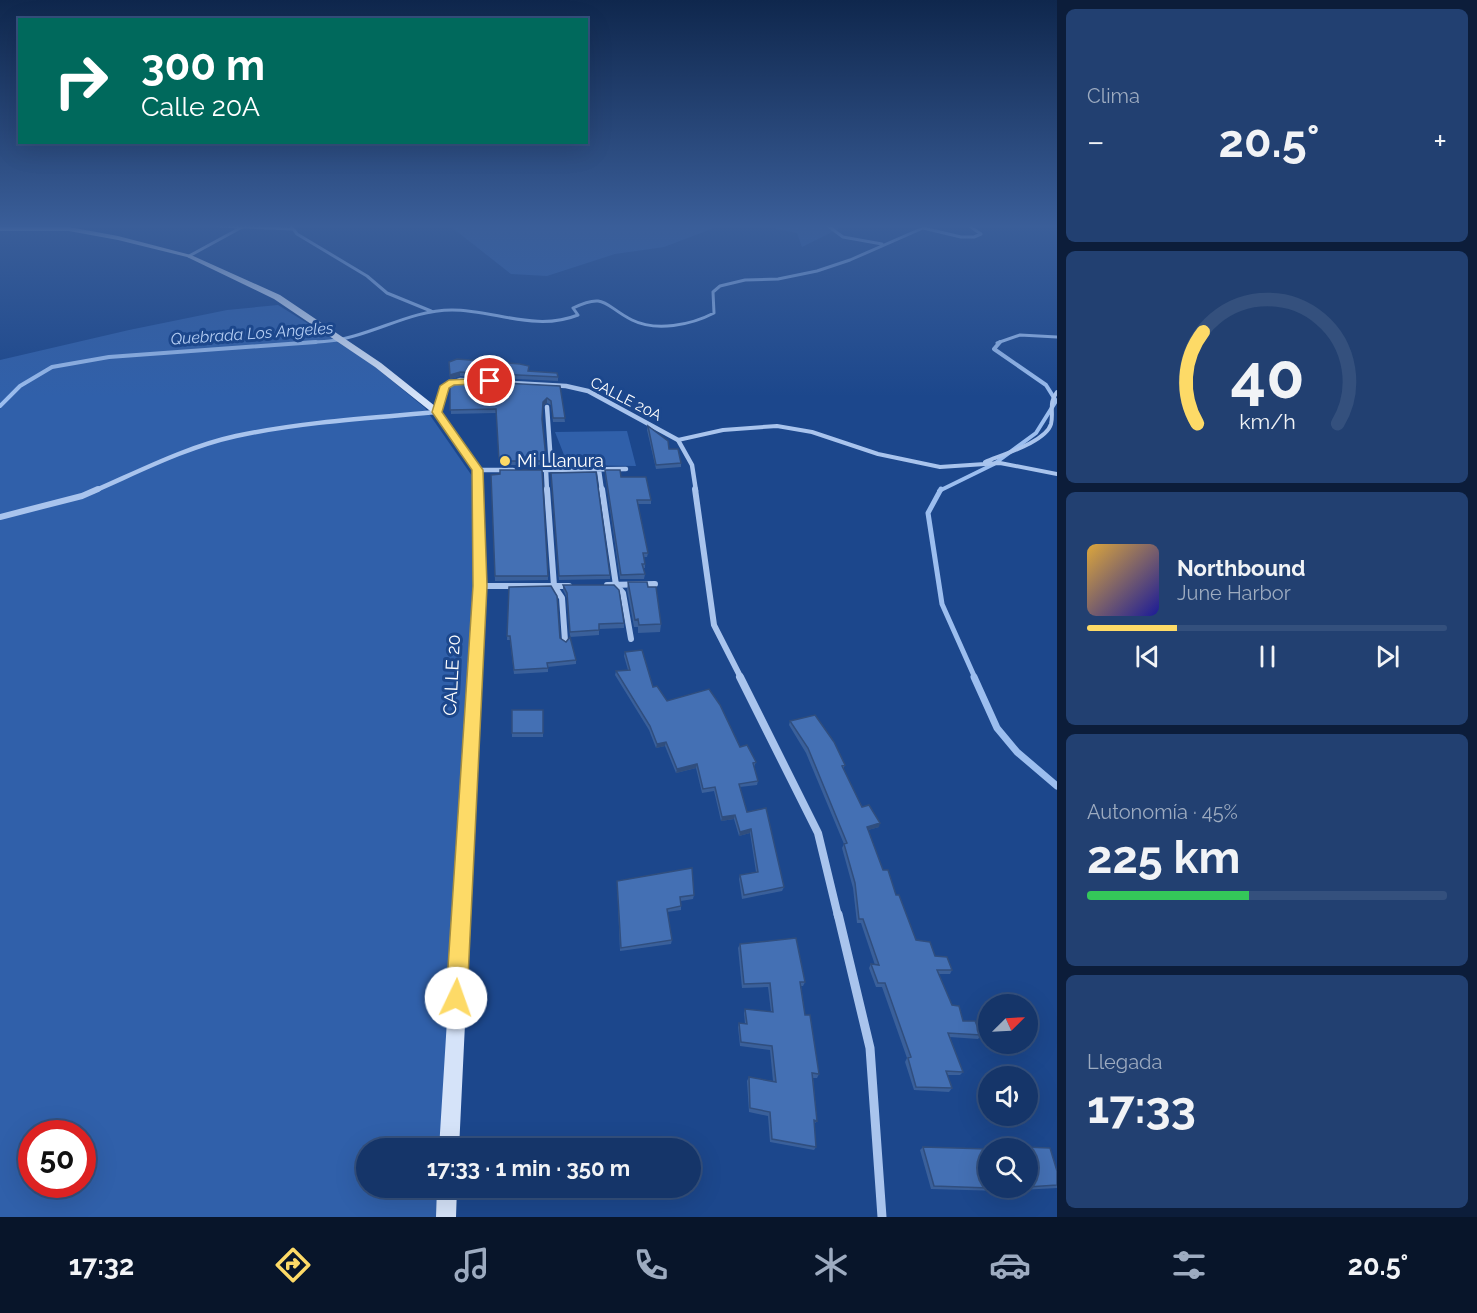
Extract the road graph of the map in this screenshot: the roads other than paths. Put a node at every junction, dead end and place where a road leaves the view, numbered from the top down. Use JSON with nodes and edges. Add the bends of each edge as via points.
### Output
{"nodes":[{"id":1,"x":247,"y":283,"type":"edge"},
{"id":2,"x":1057,"y":392,"type":"edge"},
{"id":3,"x":547,"y":407,"type":"dead end"},
{"id":4,"x":437,"y":412,"type":"junction"},
{"id":5,"x":678,"y":440,"type":"junction"},
{"id":6,"x":983,"y":463,"type":"junction"},
{"id":7,"x":626,"y":469,"type":"dead end"},
{"id":8,"x":478,"y":470,"type":"junction"},
{"id":9,"x":524,"y":470,"type":"edge"},
{"id":10,"x":535,"y":470,"type":"edge"},
{"id":11,"x":546,"y":470,"type":"junction"},
{"id":12,"x":599,"y":470,"type":"junction"},
{"id":13,"x":1057,"y":474,"type":"edge"},
{"id":14,"x":0,"y":517,"type":"edge"},
{"id":15,"x":655,"y":584,"type":"edge"},
{"id":16,"x":616,"y":585,"type":"junction"},
{"id":17,"x":480,"y":586,"type":"junction"},
{"id":18,"x":554,"y":586,"type":"junction"},
{"id":19,"x":574,"y":586,"type":"edge"},
{"id":20,"x":595,"y":586,"type":"edge"},
{"id":21,"x":631,"y":639,"type":"dead end"},
{"id":22,"x":565,"y":641,"type":"edge"},
{"id":23,"x":450,"y":1138,"type":"edge"},
{"id":24,"x":447,"y":1198,"type":"edge"},
{"id":25,"x":446,"y":1217,"type":"edge"},
{"id":26,"x":882,"y":1217,"type":"edge"}],
"edges":[{"from":1,"to":4,"type":"main road","via":[[277,297],[378,365]]},
{"from":2,"to":6,"type":"lane","via":[[1049,406],[1052,423],[1047,432]]},
{"from":3,"to":11,"type":"street","via":[[551,464]]},
{"from":4,"to":5,"type":"street","name":"CALLE 20A","via":[[445,386],[460,380],[566,386],[599,397]]},
{"from":4,"to":8,"type":"main road"},
{"from":4,"to":14,"type":"street","via":[[311,424],[236,436],[191,449],[82,496]]},
{"from":5,"to":6,"type":"lane","via":[[723,430],[777,426],[940,467]]},
{"from":5,"to":26,"type":"street","via":[[692,465],[714,625],[818,833],[870,1048]]},
{"from":6,"to":13,"type":"lane"},
{"from":7,"to":12,"type":"street"},
{"from":8,"to":9,"type":"street"},
{"from":8,"to":17,"type":"main road","name":"CALLE 20"},
{"from":10,"to":11,"type":"street"},
{"from":11,"to":12,"type":"street"},
{"from":11,"to":18,"type":"street"},
{"from":12,"to":16,"type":"street"},
{"from":15,"to":16,"type":"street"},
{"from":16,"to":20,"type":"street"},
{"from":16,"to":21,"type":"street","via":[[624,593]]},
{"from":17,"to":18,"type":"street"},
{"from":17,"to":23,"type":"main road","name":"CALLE 20"},
{"from":18,"to":19,"type":"street"},
{"from":18,"to":22,"type":"street","via":[[562,598]]},
{"from":24,"to":25,"type":"main road"}]}
